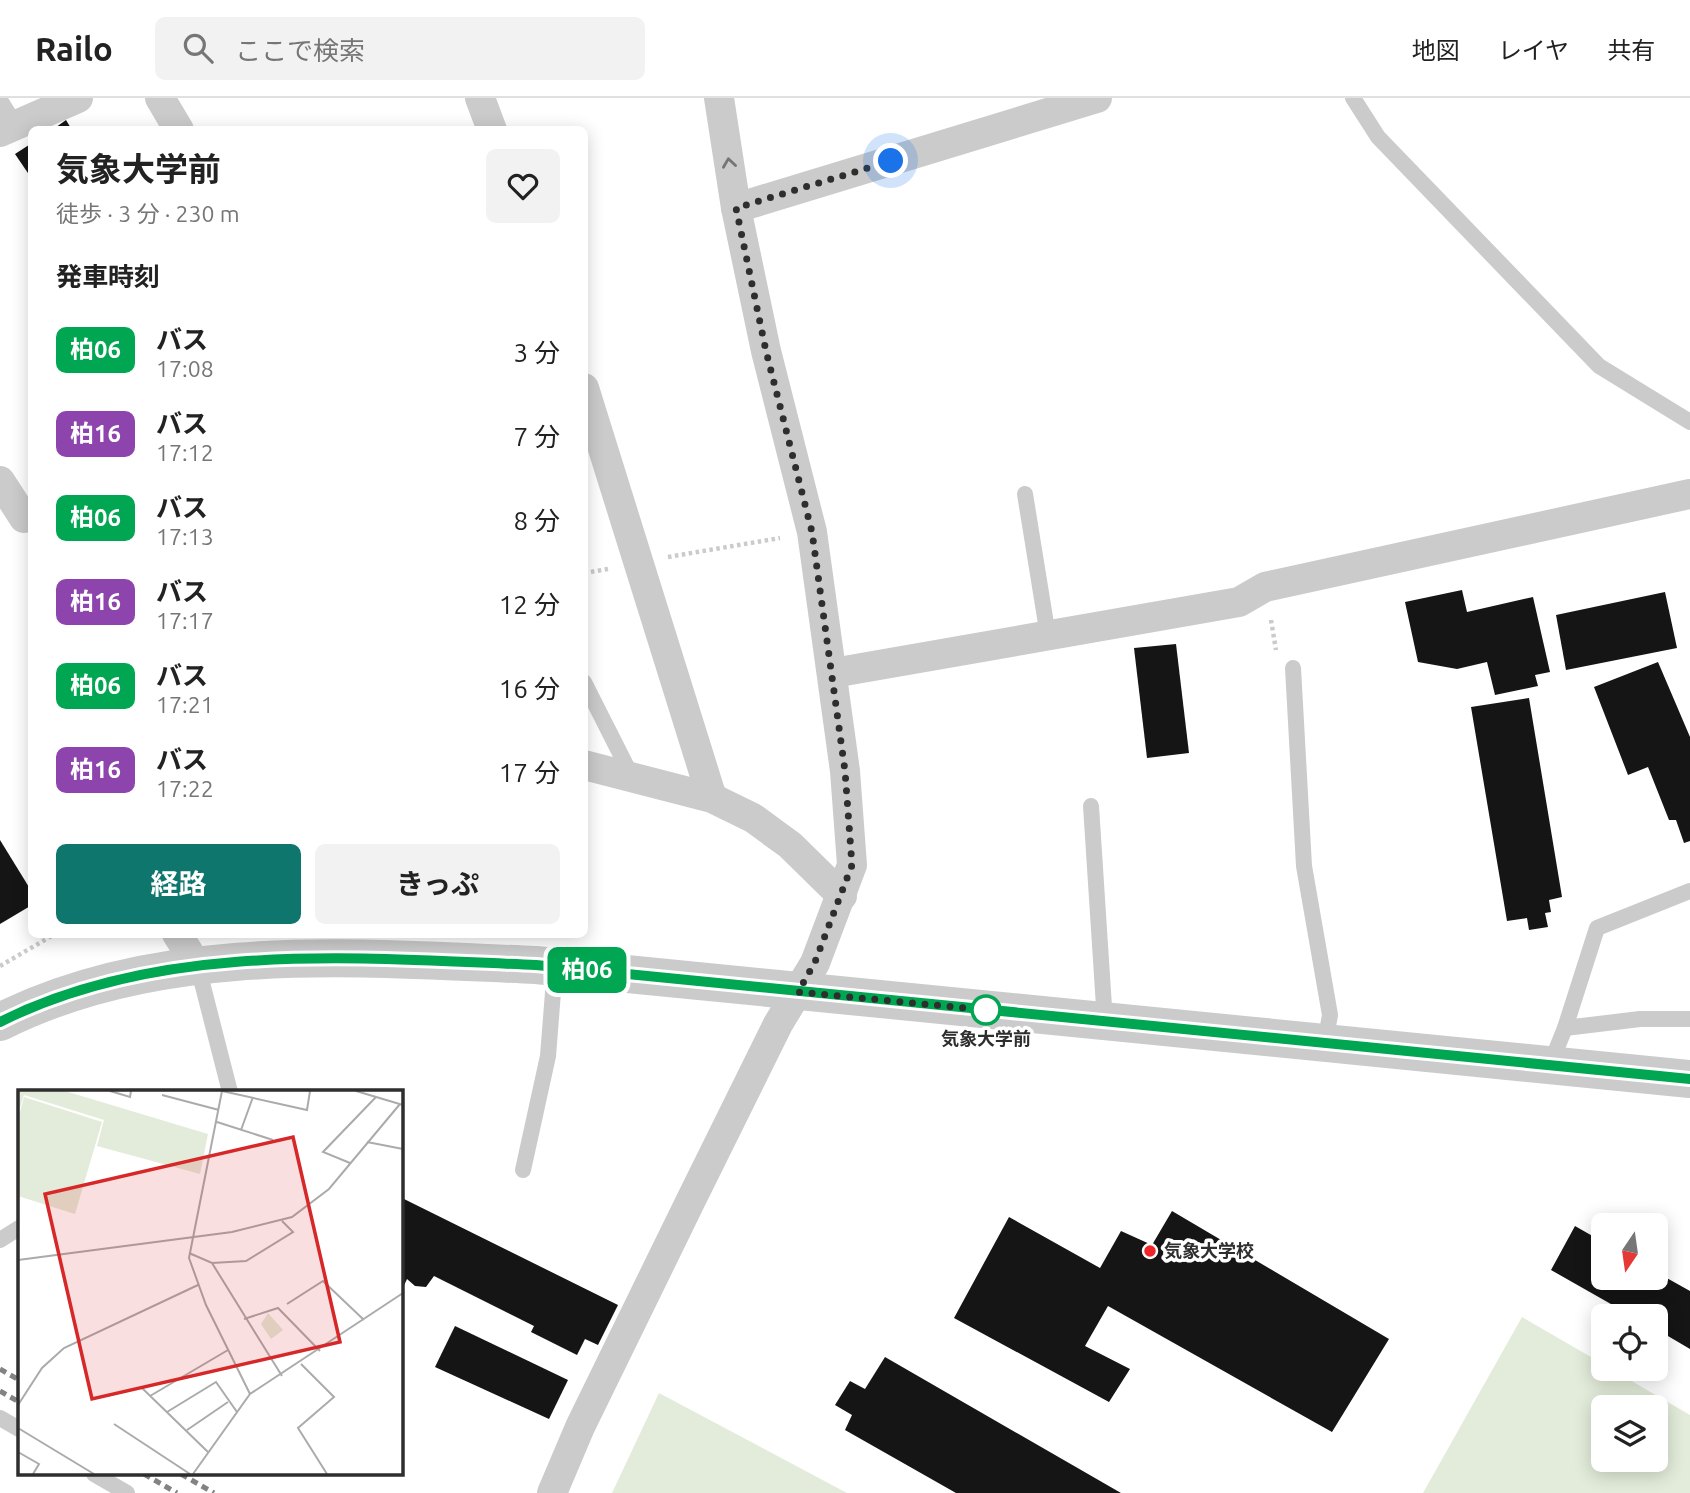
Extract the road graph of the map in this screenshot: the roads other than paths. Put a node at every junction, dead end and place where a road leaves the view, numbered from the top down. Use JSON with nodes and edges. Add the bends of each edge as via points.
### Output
{"nodes":[{"id":1,"x":78,"y":98,"type":"edge"},
{"id":2,"x":160,"y":98,"type":"edge"},
{"id":3,"x":480,"y":98,"type":"edge"},
{"id":4,"x":719,"y":98,"type":"edge"},
{"id":5,"x":1097,"y":98,"type":"edge"},
{"id":6,"x":1353,"y":98,"type":"edge"},
{"id":7,"x":0,"y":100,"type":"edge"},
{"id":8,"x":177,"y":126,"type":"edge"},
{"id":9,"x":490,"y":126,"type":"edge"},
{"id":10,"x":8,"y":129,"type":"edge"},
{"id":11,"x":736,"y":208,"type":"junction"},
{"id":12,"x":588,"y":398,"type":"edge"},
{"id":13,"x":1690,"y":422,"type":"edge"},
{"id":14,"x":0,"y":481,"type":"edge"},
{"id":15,"x":1025,"y":494,"type":"dead end"},
{"id":16,"x":1690,"y":494,"type":"edge"},
{"id":17,"x":28,"y":516,"type":"edge"},
{"id":18,"x":1048,"y":636,"type":"junction"},
{"id":19,"x":1293,"y":668,"type":"road end"},
{"id":20,"x":833,"y":673,"type":"junction"},
{"id":21,"x":588,"y":689,"type":"edge"},
{"id":22,"x":588,"y":766,"type":"edge"},
{"id":23,"x":632,"y":777,"type":"junction"},
{"id":24,"x":712,"y":798,"type":"junction"},
{"id":25,"x":1091,"y":806,"type":"dead end"},
{"id":26,"x":1690,"y":891,"type":"edge"},
{"id":27,"x":842,"y":896,"type":"junction"},
{"id":28,"x":180,"y":938,"type":"edge"},
{"id":29,"x":198,"y":967,"type":"junction"},
{"id":30,"x":555,"y":967,"type":"junction"},
{"id":31,"x":798,"y":992,"type":"junction"},
{"id":32,"x":1690,"y":1019,"type":"edge"},
{"id":33,"x":0,"y":1022,"type":"edge"},
{"id":34,"x":1105,"y":1022,"type":"junction"},
{"id":35,"x":1565,"y":1028,"type":"junction"},
{"id":36,"x":1325,"y":1045,"type":"junction"},
{"id":37,"x":1550,"y":1065,"type":"junction"},
{"id":38,"x":1690,"y":1079,"type":"edge"},
{"id":39,"x":229,"y":1090,"type":"edge"},
{"id":40,"x":523,"y":1170,"type":"dead end"},
{"id":41,"x":18,"y":1229,"type":"edge"},
{"id":42,"x":0,"y":1240,"type":"edge"},
{"id":43,"x":0,"y":1418,"type":"edge"},
{"id":44,"x":18,"y":1428,"type":"edge"},
{"id":45,"x":97,"y":1476,"type":"edge"},
{"id":46,"x":127,"y":1493,"type":"edge"},
{"id":47,"x":552,"y":1493,"type":"edge"}],
"edges":[{"from":1,"to":10,"type":"street"},
{"from":2,"to":8,"type":"street"},
{"from":3,"to":9,"type":"street"},
{"from":11,"to":4,"type":"street","one_way":true},
{"from":5,"to":11,"type":"street"},
{"from":6,"to":13,"type":"lane","via":[[1378,137],[1599,366]]},
{"from":7,"to":10,"type":"lane"},
{"from":11,"to":20,"type":"street","via":[[812,532]]},
{"from":12,"to":24,"type":"street"},
{"from":14,"to":17,"type":"street","via":[[24,518]]},
{"from":15,"to":18,"type":"lane"},
{"from":16,"to":18,"type":"street","via":[[1265,587],[1239,603]]},
{"from":18,"to":20,"type":"street"},
{"from":19,"to":36,"type":"lane","via":[[1304,866],[1330,1015]]},
{"from":20,"to":27,"type":"street","via":[[852,865]]},
{"from":21,"to":23,"type":"lane"},
{"from":22,"to":23,"type":"street"},
{"from":23,"to":24,"type":"street"},
{"from":24,"to":27,"type":"street","via":[[753,818],[790,845]]},
{"from":25,"to":34,"type":"lane"},
{"from":26,"to":35,"type":"lane","via":[[1597,928]]},
{"from":27,"to":31,"type":"street"},
{"from":28,"to":29,"type":"street"},
{"from":29,"to":30,"type":"street","via":[[268,961],[371,961]]},
{"from":29,"to":33,"type":"street","via":[[129,976]]},
{"from":29,"to":39,"type":"lane"},
{"from":30,"to":31,"type":"street"},
{"from":30,"to":40,"type":"lane","via":[[548,1056]]},
{"from":31,"to":34,"type":"street"},
{"from":31,"to":47,"type":"street","via":[[690,1202]]},
{"from":32,"to":35,"type":"lane","via":[[1640,1019]]},
{"from":34,"to":36,"type":"street"},
{"from":35,"to":37,"type":"lane"},
{"from":36,"to":37,"type":"street"},
{"from":37,"to":38,"type":"street"},
{"from":41,"to":42,"type":"lane"},
{"from":43,"to":44,"type":"lane"},
{"from":45,"to":46,"type":"lane"}]}
